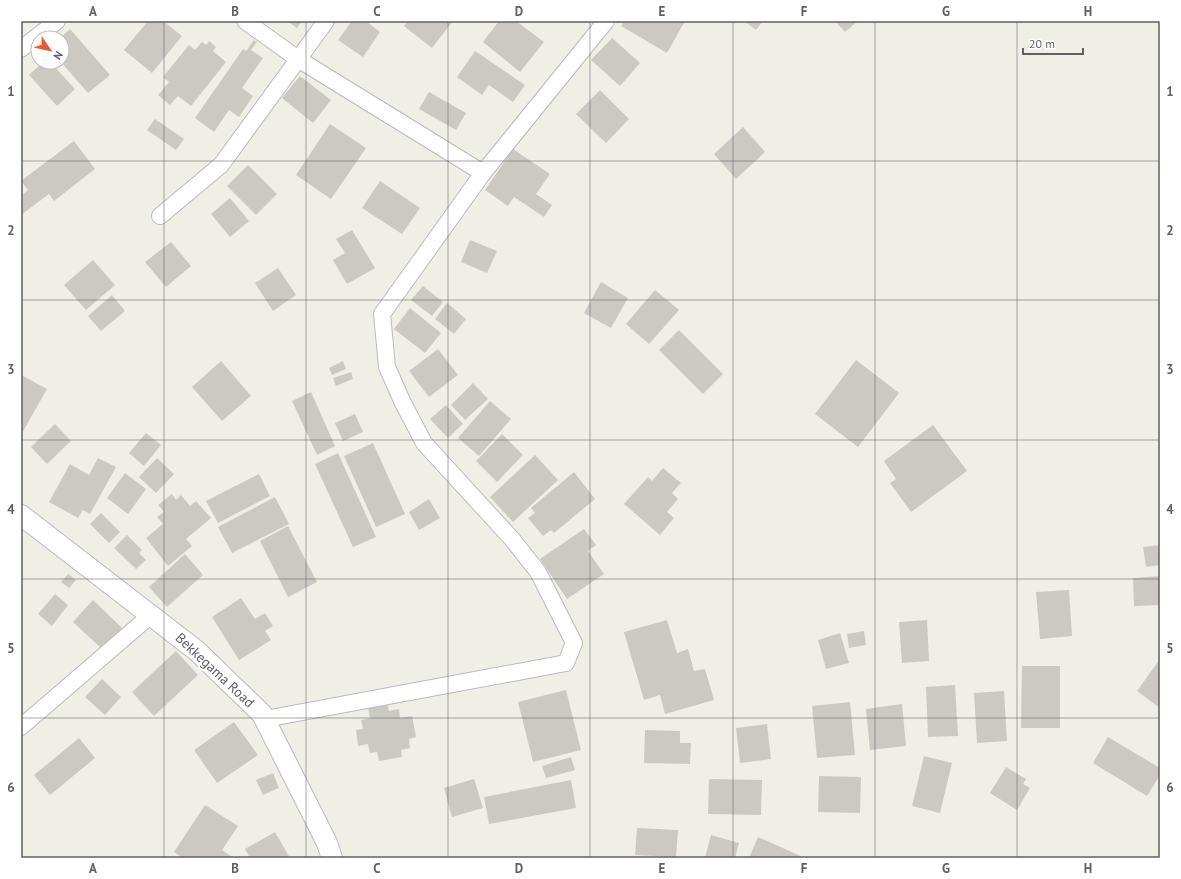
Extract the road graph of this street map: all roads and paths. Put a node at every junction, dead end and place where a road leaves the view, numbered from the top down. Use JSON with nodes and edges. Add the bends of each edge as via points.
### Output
{"nodes":[{"id":1,"x":57,"y":21,"type":"edge"},
{"id":2,"x":245,"y":21,"type":"edge"},
{"id":3,"x":326,"y":21,"type":"edge"},
{"id":4,"x":606,"y":21,"type":"edge"},
{"id":5,"x":21,"y":49,"type":"edge"},
{"id":6,"x":298,"y":59,"type":"junction"},
{"id":7,"x":483,"y":173,"type":"junction"},
{"id":8,"x":160,"y":216,"type":"dead end"},
{"id":9,"x":21,"y":515,"type":"edge"},
{"id":10,"x":151,"y":615,"type":"junction"},
{"id":11,"x":265,"y":719,"type":"junction"},
{"id":12,"x":21,"y":727,"type":"edge"},
{"id":13,"x":332,"y":858,"type":"edge"}],
"edges":[{"from":1,"to":5,"type":"street"},
{"from":2,"to":6,"type":"street"},
{"from":3,"to":6,"type":"street"},
{"from":4,"to":7,"type":"street"},
{"from":6,"to":7,"type":"street"},
{"from":6,"to":8,"type":"street","via":[[221,165]]},
{"from":7,"to":11,"type":"street","via":[[382,314],[387,367],[424,444],[512,538],[538,572],[574,643],[566,663]]},
{"from":9,"to":10,"type":"street","name":"Bekkegama Road"},
{"from":10,"to":11,"type":"street","name":"Bekkegama Road","via":[[197,650]]},
{"from":10,"to":12,"type":"street"},
{"from":11,"to":13,"type":"street","name":"Bekkegama Road","via":[[327,843]]}]}
